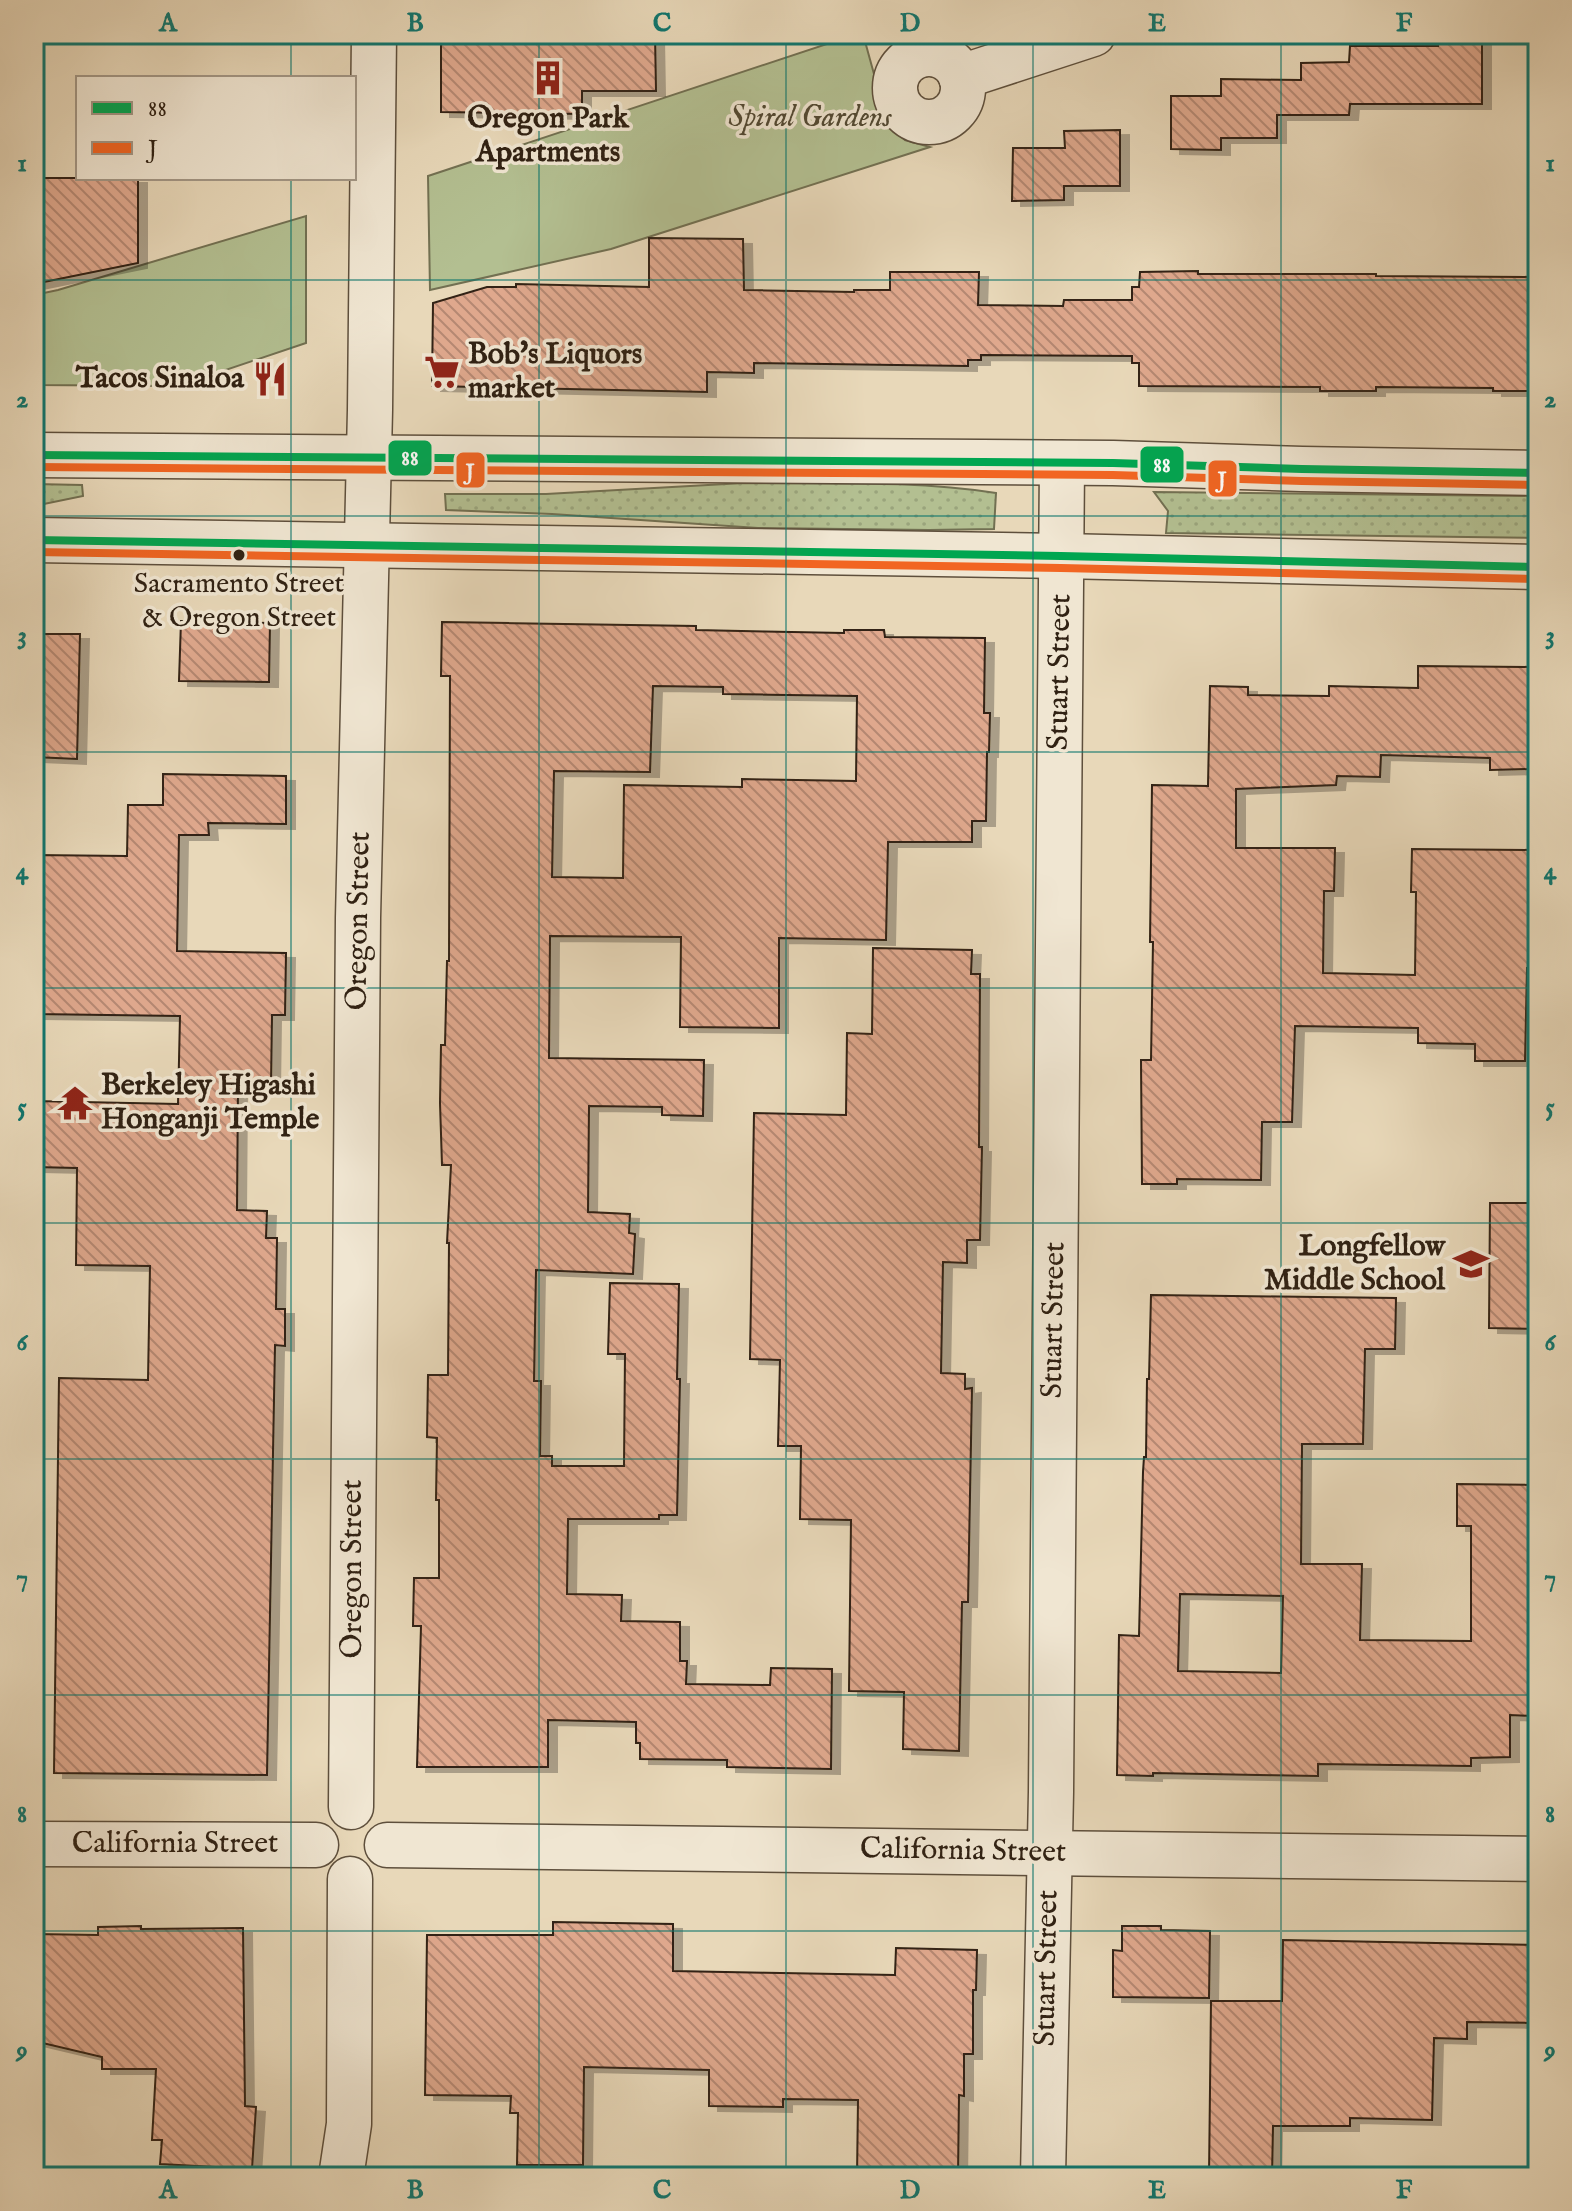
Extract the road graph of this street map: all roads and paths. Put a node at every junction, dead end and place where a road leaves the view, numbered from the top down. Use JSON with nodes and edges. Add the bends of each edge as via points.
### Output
{"nodes":[{"id":1,"x":374,"y":34,"type":"edge"},
{"id":2,"x":1093,"y":34,"type":"edge"},
{"id":3,"x":961,"y":77,"type":"dead end"},
{"id":4,"x":34,"y":455,"type":"edge"},
{"id":5,"x":368,"y":458,"type":"junction"},
{"id":6,"x":1062,"y":463,"type":"junction"},
{"id":7,"x":1538,"y":473,"type":"edge"},
{"id":8,"x":34,"y":540,"type":"edge"},
{"id":9,"x":367,"y":545,"type":"junction"},
{"id":10,"x":1061,"y":556,"type":"junction"},
{"id":11,"x":1538,"y":567,"type":"edge"},
{"id":12,"x":351,"y":1807,"type":"junction"},
{"id":13,"x":34,"y":1844,"type":"edge"},
{"id":14,"x":316,"y":1845,"type":"junction"},
{"id":15,"x":387,"y":1845,"type":"junction"},
{"id":16,"x":1049,"y":1852,"type":"junction"},
{"id":17,"x":1538,"y":1859,"type":"edge"},
{"id":18,"x":350,"y":1879,"type":"junction"},
{"id":19,"x":341,"y":2177,"type":"edge"},
{"id":20,"x":1043,"y":2177,"type":"edge"}],
"edges":[{"from":1,"to":5,"type":"street","name":"Oregon Street"},
{"from":2,"to":3,"type":"street"},
{"from":4,"to":5,"type":"street"},
{"from":5,"to":6,"type":"street"},
{"from":5,"to":9,"type":"street","name":"Oregon Street"},
{"from":6,"to":7,"type":"street"},
{"from":6,"to":10,"type":"street","name":"Stuart Street"},
{"from":8,"to":9,"type":"street"},
{"from":9,"to":10,"type":"street"},
{"from":9,"to":12,"type":"street","name":"Oregon Street","via":[[358,918]]},
{"from":10,"to":11,"type":"street"},
{"from":10,"to":16,"type":"street","name":"Stuart Street"},
{"from":12,"to":14,"type":"street","via":[[321,1822]]},
{"from":12,"to":15,"type":"street","via":[[381,1822]]},
{"from":13,"to":14,"type":"street","name":"California Street"},
{"from":14,"to":18,"type":"street","via":[[330,1872]]},
{"from":15,"to":16,"type":"street","name":"California Street"},
{"from":15,"to":18,"type":"street","via":[[379,1865]]},
{"from":16,"to":17,"type":"street","name":"California Street"},
{"from":16,"to":20,"type":"street","name":"Stuart Street"},
{"from":18,"to":19,"type":"street","via":[[349,2124]]}]}
